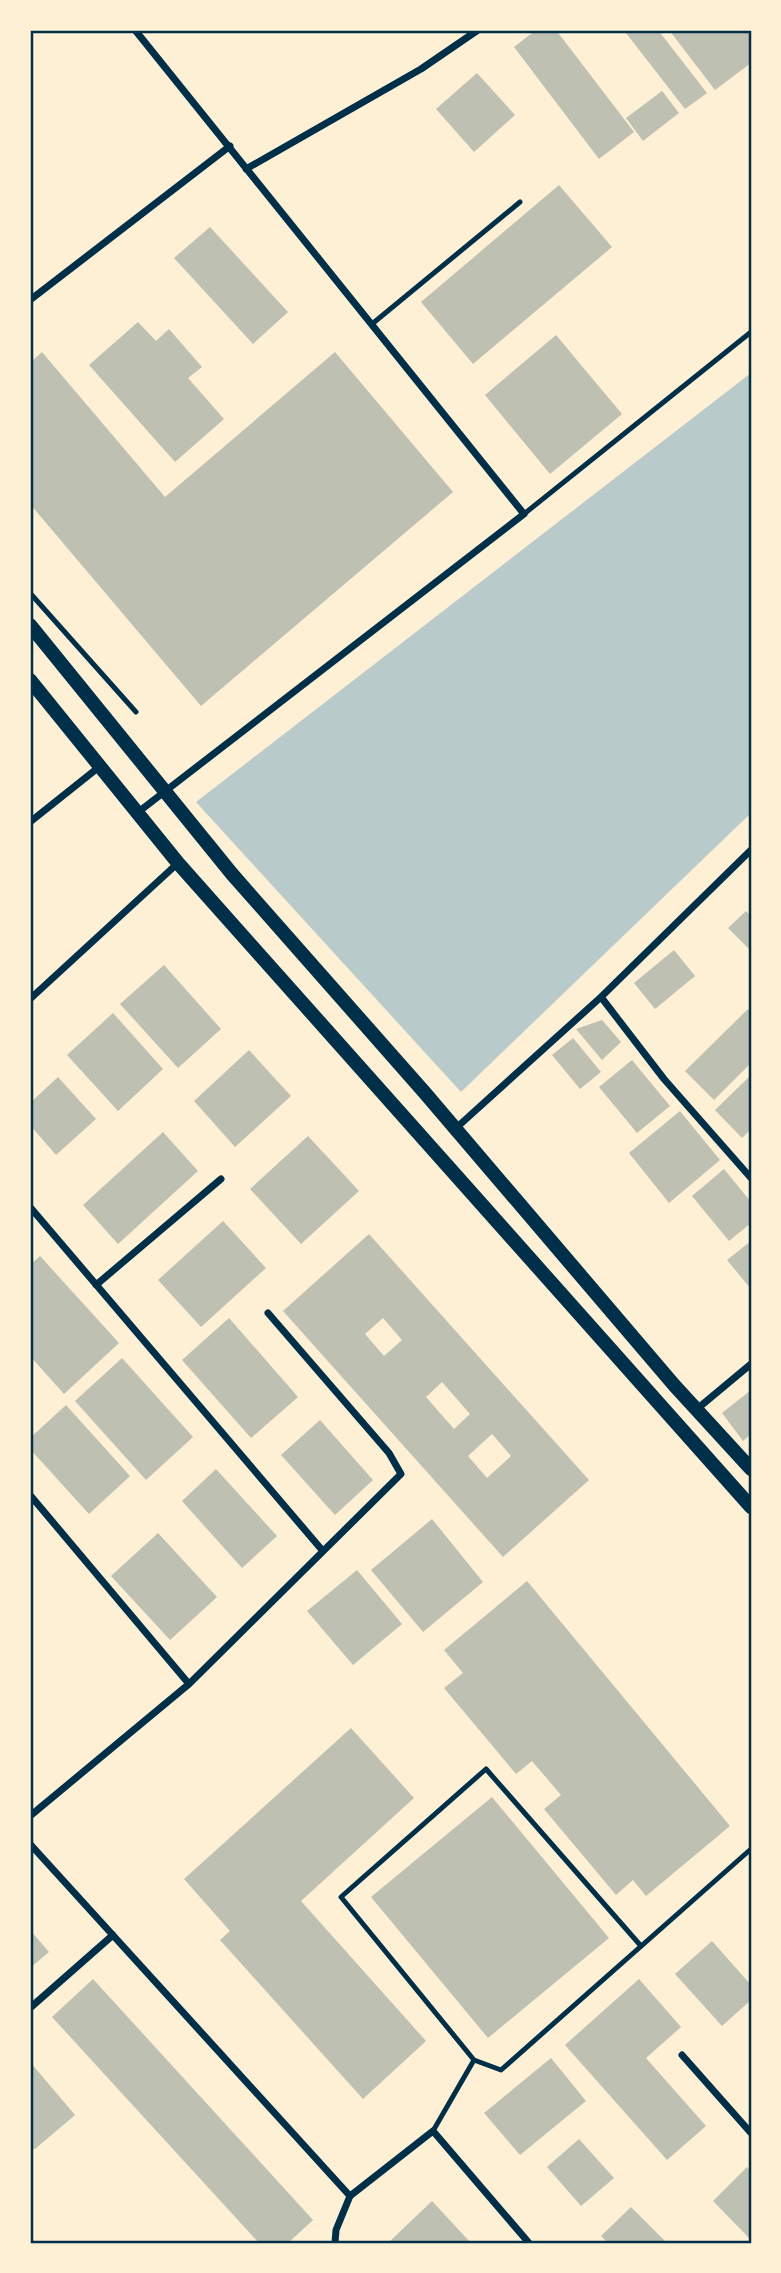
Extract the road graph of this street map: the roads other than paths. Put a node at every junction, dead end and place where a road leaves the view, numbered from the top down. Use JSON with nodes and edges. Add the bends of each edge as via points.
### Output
{"nodes":[{"id":1,"x":135,"y":30,"type":"edge"},
{"id":2,"x":478,"y":30,"type":"edge"},
{"id":3,"x":230,"y":146,"type":"junction"},
{"id":4,"x":246,"y":169,"type":"junction"},
{"id":5,"x":520,"y":202,"type":"dead end"},
{"id":6,"x":30,"y":300,"type":"edge"},
{"id":7,"x":372,"y":324,"type":"junction"},
{"id":8,"x":751,"y":332,"type":"edge"},
{"id":9,"x":524,"y":514,"type":"junction"},
{"id":10,"x":30,"y":593,"type":"edge"},
{"id":11,"x":30,"y":625,"type":"edge"},
{"id":12,"x":30,"y":680,"type":"edge"},
{"id":13,"x":136,"y":712,"type":"dead end"},
{"id":14,"x":99,"y":767,"type":"junction"},
{"id":15,"x":166,"y":792,"type":"junction"},
{"id":16,"x":137,"y":814,"type":"junction"},
{"id":17,"x":30,"y":821,"type":"edge"},
{"id":18,"x":751,"y":850,"type":"edge"},
{"id":19,"x":178,"y":863,"type":"junction"},
{"id":20,"x":601,"y":997,"type":"junction"},
{"id":21,"x":30,"y":999,"type":"edge"},
{"id":22,"x":455,"y":1129,"type":"junction"},
{"id":23,"x":751,"y":1178,"type":"edge"},
{"id":24,"x":221,"y":1179,"type":"dead end"},
{"id":25,"x":30,"y":1207,"type":"edge"},
{"id":26,"x":96,"y":1284,"type":"junction"},
{"id":27,"x":268,"y":1313,"type":"dead end"},
{"id":28,"x":751,"y":1364,"type":"edge"},
{"id":29,"x":697,"y":1409,"type":"junction"},
{"id":30,"x":751,"y":1469,"type":"edge"},
{"id":31,"x":30,"y":1495,"type":"edge"},
{"id":32,"x":751,"y":1507,"type":"edge"},
{"id":33,"x":322,"y":1550,"type":"junction"},
{"id":34,"x":189,"y":1684,"type":"junction"},
{"id":35,"x":30,"y":1816,"type":"edge"},
{"id":36,"x":30,"y":1844,"type":"edge"},
{"id":37,"x":751,"y":1849,"type":"edge"},
{"id":38,"x":113,"y":1935,"type":"junction"},
{"id":39,"x":641,"y":1946,"type":"junction"},
{"id":40,"x":30,"y":2008,"type":"edge"},
{"id":41,"x":682,"y":2055,"type":"dead end"},
{"id":42,"x":474,"y":2060,"type":"junction"},
{"id":43,"x":433,"y":2131,"type":"junction"},
{"id":44,"x":751,"y":2133,"type":"edge"},
{"id":45,"x":350,"y":2196,"type":"junction"},
{"id":46,"x":335,"y":2243,"type":"edge"},
{"id":47,"x":529,"y":2243,"type":"edge"}],
"edges":[{"from":1,"to":3,"type":"street"},
{"from":2,"to":4,"type":"street","via":[[421,69]]},
{"from":3,"to":4,"type":"street"},
{"from":3,"to":6,"type":"street"},
{"from":4,"to":7,"type":"street"},
{"from":5,"to":7,"type":"lane"},
{"from":7,"to":9,"type":"street"},
{"from":8,"to":9,"type":"lane"},
{"from":9,"to":15,"type":"street"},
{"from":10,"to":13,"type":"lane"},
{"from":11,"to":15,"type":"main road"},
{"from":12,"to":14,"type":"main road"},
{"from":14,"to":16,"type":"main road"},
{"from":14,"to":17,"type":"street"},
{"from":15,"to":16,"type":"street"},
{"from":15,"to":22,"type":"main road"},
{"from":16,"to":19,"type":"main road"},
{"from":18,"to":20,"type":"street"},
{"from":19,"to":21,"type":"street"},
{"from":19,"to":32,"type":"main road"},
{"from":20,"to":22,"type":"street"},
{"from":20,"to":23,"type":"street","via":[[664,1079]]},
{"from":22,"to":29,"type":"main road"},
{"from":24,"to":26,"type":"street"},
{"from":25,"to":26,"type":"street"},
{"from":26,"to":33,"type":"street"},
{"from":27,"to":33,"type":"street","via":[[389,1453],[401,1474]]},
{"from":28,"to":29,"type":"street"},
{"from":29,"to":30,"type":"main road"},
{"from":31,"to":34,"type":"street"},
{"from":33,"to":34,"type":"street"},
{"from":34,"to":35,"type":"street"},
{"from":36,"to":38,"type":"street"},
{"from":37,"to":39,"type":"lane"},
{"from":38,"to":40,"type":"street"},
{"from":38,"to":45,"type":"street"},
{"from":39,"to":42,"type":"lane","via":[[501,2070]]},
{"from":39,"to":42,"type":"lane","via":[[486,1769],[341,1897]]},
{"from":41,"to":44,"type":"street"},
{"from":42,"to":43,"type":"lane"},
{"from":43,"to":45,"type":"street"},
{"from":43,"to":47,"type":"street"},
{"from":45,"to":46,"type":"street"}]}
